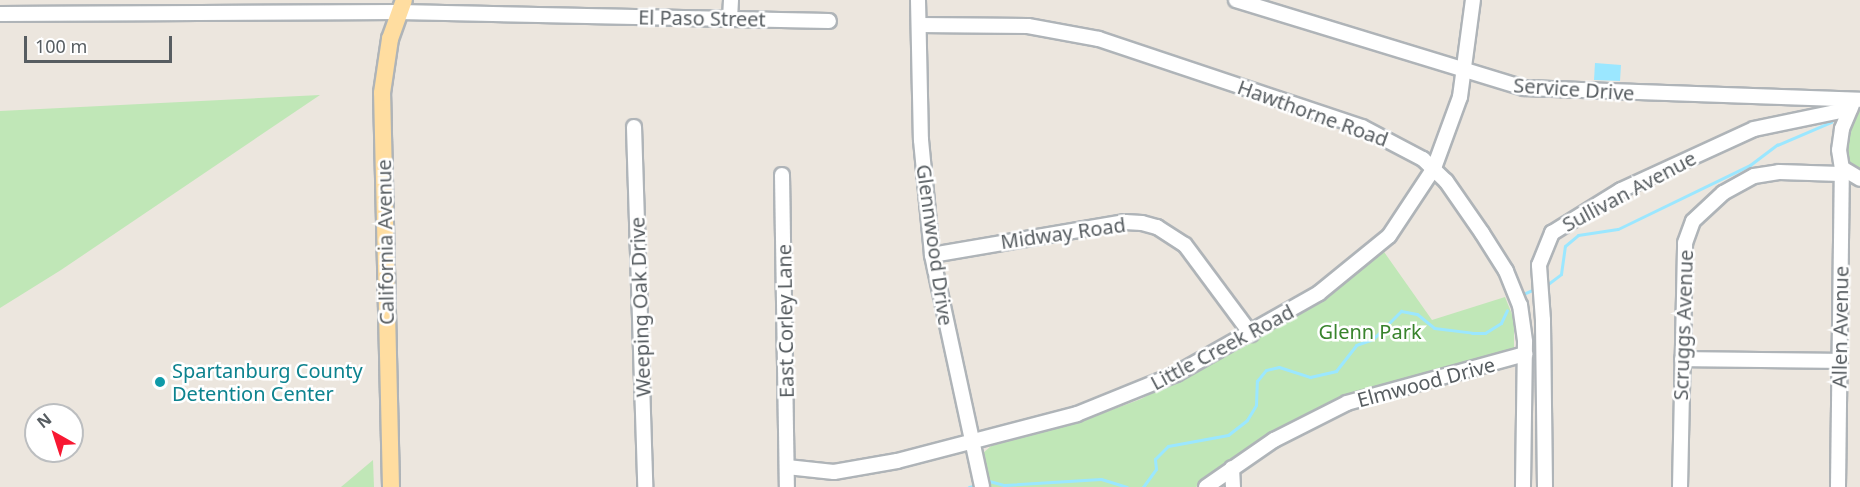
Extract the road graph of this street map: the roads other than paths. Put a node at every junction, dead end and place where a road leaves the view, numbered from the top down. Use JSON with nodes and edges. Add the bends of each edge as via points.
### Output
{"nodes":[{"id":1,"x":731,"y":0,"type":"edge"},
{"id":2,"x":918,"y":0,"type":"edge"},
{"id":3,"x":1236,"y":0,"type":"edge"},
{"id":4,"x":1473,"y":0,"type":"edge"},
{"id":5,"x":401,"y":6,"type":"edge"},
{"id":6,"x":0,"y":14,"type":"edge"},
{"id":7,"x":730,"y":19,"type":"junction"},
{"id":8,"x":829,"y":21,"type":"dead end"},
{"id":9,"x":919,"y":25,"type":"junction"},
{"id":10,"x":1465,"y":72,"type":"junction"},
{"id":11,"x":1855,"y":103,"type":"edge"},
{"id":12,"x":634,"y":127,"type":"dead end"},
{"id":13,"x":1434,"y":168,"type":"junction"},
{"id":14,"x":1841,"y":171,"type":"junction"},
{"id":15,"x":782,"y":175,"type":"dead end"},
{"id":16,"x":1860,"y":179,"type":"edge"},
{"id":17,"x":932,"y":255,"type":"junction"},
{"id":18,"x":1251,"y":334,"type":"junction"},
{"id":19,"x":1525,"y":354,"type":"junction"},
{"id":20,"x":1682,"y":359,"type":"junction"},
{"id":21,"x":1840,"y":360,"type":"junction"},
{"id":22,"x":972,"y":441,"type":"junction"},
{"id":23,"x":787,"y":467,"type":"junction"},
{"id":24,"x":1232,"y":468,"type":"junction"},
{"id":25,"x":391,"y":487,"type":"edge"},
{"id":26,"x":645,"y":487,"type":"edge"},
{"id":27,"x":787,"y":487,"type":"edge"},
{"id":28,"x":982,"y":487,"type":"edge"},
{"id":29,"x":1206,"y":487,"type":"edge"},
{"id":30,"x":1233,"y":487,"type":"edge"},
{"id":31,"x":1523,"y":487,"type":"edge"},
{"id":32,"x":1545,"y":487,"type":"edge"},
{"id":33,"x":1680,"y":487,"type":"edge"},
{"id":34,"x":1838,"y":487,"type":"edge"}],
"edges":[{"from":1,"to":7,"type":"street"},
{"from":2,"to":9,"type":"street","name":"Glennwood Drive"},
{"from":3,"to":10,"type":"street","name":"Service Drive"},
{"from":4,"to":10,"type":"street","name":"Little Creek Road"},
{"from":5,"to":6,"type":"street","name":"El Paso Street"},
{"from":5,"to":7,"type":"street","name":"El Paso Street"},
{"from":5,"to":25,"type":"main road","name":"California Avenue","via":[[384,66],[382,93]]},
{"from":7,"to":8,"type":"street","name":"El Paso Street"},
{"from":9,"to":13,"type":"street","name":"Hawthorne Road","via":[[1028,26],[1099,39],[1362,127],[1412,151]]},
{"from":9,"to":17,"type":"street","name":"Glennwood Drive","via":[[921,140]]},
{"from":10,"to":11,"type":"street","name":"Service Drive","via":[[1543,90]]},
{"from":10,"to":13,"type":"street","name":"Little Creek Road","via":[[1453,121]]},
{"from":11,"to":14,"type":"street","name":"Allen Avenue","via":[[1840,139]]},
{"from":11,"to":32,"type":"street","name":"Sullivan Avenue","via":[[1754,129],[1612,195],[1552,233],[1539,265],[1544,320]]},
{"from":12,"to":26,"type":"street","name":"Weeping Oak Drive"},
{"from":13,"to":18,"type":"street","name":"Little Creek Road","via":[[1409,211],[1374,251],[1326,288]]},
{"from":13,"to":19,"type":"street","name":"Hawthorne Road","via":[[1482,233],[1514,288],[1523,323]]},
{"from":14,"to":16,"type":"street"},
{"from":14,"to":20,"type":"street","name":"Scruggs Avenue","via":[[1754,176],[1723,193],[1700,212],[1685,243]]},
{"from":14,"to":21,"type":"street","name":"Allen Avenue"},
{"from":15,"to":23,"type":"street","name":"East Corley Lane"},
{"from":17,"to":18,"type":"street","name":"Midway Road","via":[[1125,222],[1142,223],[1157,227],[1185,245]]},
{"from":17,"to":22,"type":"street","name":"Glennwood Drive"},
{"from":18,"to":22,"type":"street","name":"Little Creek Road","via":[[1111,403]]},
{"from":19,"to":24,"type":"street","name":"Elmwood Drive","via":[[1347,403],[1296,427]]},
{"from":19,"to":31,"type":"street","name":"Hawthorne Road"},
{"from":20,"to":21,"type":"street"},
{"from":20,"to":33,"type":"street","name":"Scruggs Avenue"},
{"from":21,"to":34,"type":"street","name":"Allen Avenue"},
{"from":22,"to":23,"type":"street","name":"Little Creek Road","via":[[897,461],[834,472]]},
{"from":22,"to":28,"type":"street","name":"Glennwood Drive"},
{"from":23,"to":27,"type":"street","name":"East Corley Lane"},
{"from":24,"to":29,"type":"street","name":"Elmwood Drive"},
{"from":24,"to":30,"type":"street"}]}
